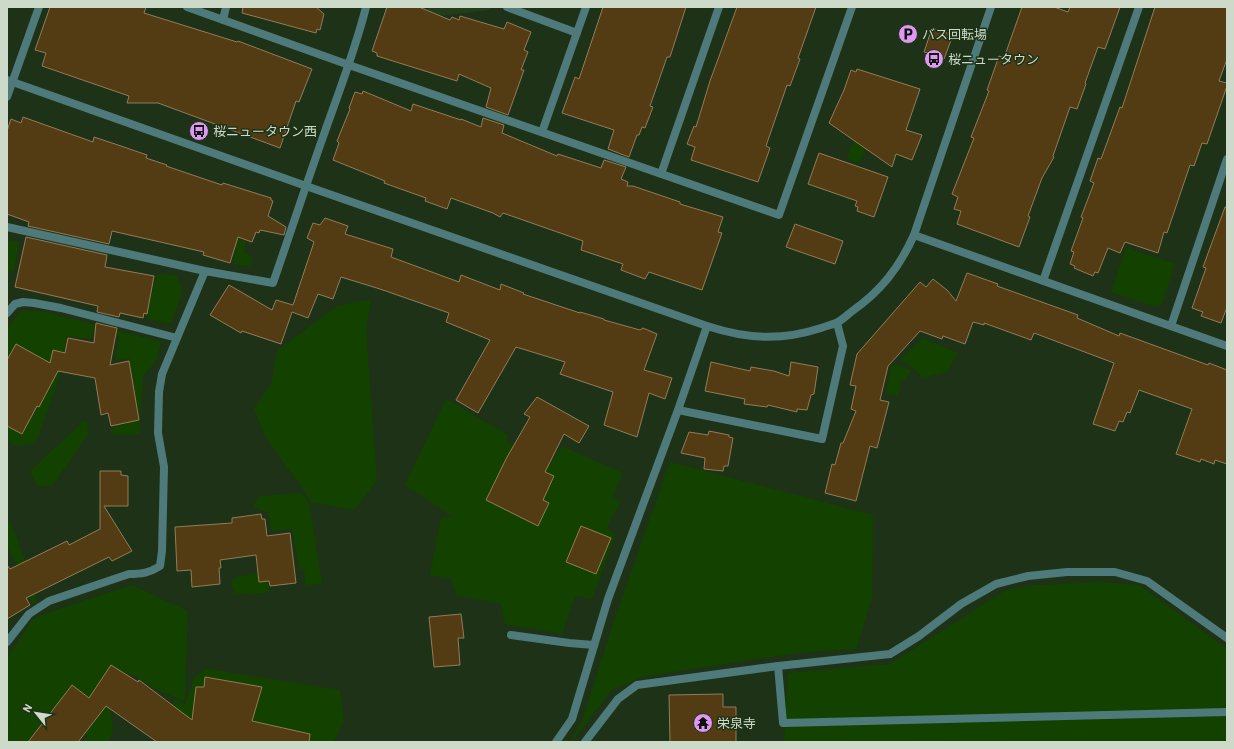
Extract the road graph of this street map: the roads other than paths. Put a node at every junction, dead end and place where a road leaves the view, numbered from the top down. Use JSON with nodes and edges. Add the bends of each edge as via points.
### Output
{"nodes":[{"id":1,"x":39,"y":7,"type":"edge"},
{"id":2,"x":187,"y":7,"type":"edge"},
{"id":3,"x":226,"y":7,"type":"edge"},
{"id":4,"x":366,"y":7,"type":"edge"},
{"id":5,"x":507,"y":7,"type":"edge"},
{"id":6,"x":586,"y":7,"type":"edge"},
{"id":7,"x":719,"y":7,"type":"edge"},
{"id":8,"x":852,"y":7,"type":"edge"},
{"id":9,"x":991,"y":7,"type":"edge"},
{"id":10,"x":1139,"y":7,"type":"edge"},
{"id":11,"x":223,"y":20,"type":"junction"},
{"id":12,"x":577,"y":33,"type":"junction"},
{"id":13,"x":349,"y":65,"type":"junction"},
{"id":14,"x":10,"y":81,"type":"edge"},
{"id":15,"x":7,"y":97,"type":"edge"},
{"id":16,"x":542,"y":132,"type":"junction"},
{"id":17,"x":1227,"y":159,"type":"edge"},
{"id":18,"x":661,"y":174,"type":"junction"},
{"id":19,"x":306,"y":186,"type":"junction"},
{"id":20,"x":7,"y":227,"type":"edge"},
{"id":21,"x":914,"y":235,"type":"junction"},
{"id":22,"x":205,"y":271,"type":"junction"},
{"id":23,"x":1044,"y":281,"type":"junction"},
{"id":24,"x":7,"y":313,"type":"edge"},
{"id":25,"x":837,"y":323,"type":"junction"},
{"id":26,"x":707,"y":326,"type":"junction"},
{"id":27,"x":1171,"y":326,"type":"junction"},
{"id":28,"x":177,"y":338,"type":"junction"},
{"id":29,"x":1227,"y":346,"type":"edge"},
{"id":30,"x":678,"y":410,"type":"junction"},
{"id":31,"x":511,"y":635,"type":"dead end"},
{"id":32,"x":1227,"y":638,"type":"edge"},
{"id":33,"x":7,"y":642,"type":"edge"},
{"id":34,"x":594,"y":645,"type":"junction"},
{"id":35,"x":778,"y":666,"type":"junction"},
{"id":36,"x":1227,"y":712,"type":"edge"},
{"id":37,"x":556,"y":742,"type":"edge"},
{"id":38,"x":585,"y":742,"type":"edge"}],
"edges":[{"from":1,"to":14,"type":"street"},
{"from":2,"to":11,"type":"street"},
{"from":3,"to":11,"type":"street"},
{"from":4,"to":13,"type":"street"},
{"from":5,"to":12,"type":"street"},
{"from":6,"to":12,"type":"street"},
{"from":7,"to":18,"type":"street"},
{"from":8,"to":18,"type":"street","via":[[779,215]]},
{"from":9,"to":21,"type":"street"},
{"from":10,"to":23,"type":"street"},
{"from":11,"to":13,"type":"street"},
{"from":12,"to":16,"type":"street"},
{"from":13,"to":16,"type":"street"},
{"from":13,"to":19,"type":"street"},
{"from":14,"to":15,"type":"street"},
{"from":14,"to":19,"type":"street"},
{"from":16,"to":18,"type":"street"},
{"from":17,"to":27,"type":"street"},
{"from":19,"to":22,"type":"street","via":[[273,283]]},
{"from":19,"to":26,"type":"street"},
{"from":20,"to":22,"type":"street"},
{"from":21,"to":23,"type":"street"},
{"from":21,"to":25,"type":"street","via":[[893,273],[880,288]]},
{"from":22,"to":28,"type":"street"},
{"from":23,"to":27,"type":"street"},
{"from":24,"to":28,"type":"street","via":[[15,304],[34,303]]},
{"from":25,"to":26,"type":"street","via":[[789,336],[769,337],[740,335]]},
{"from":25,"to":30,"type":"street","via":[[843,346],[822,439]]},
{"from":26,"to":30,"type":"street"},
{"from":27,"to":29,"type":"street"},
{"from":28,"to":33,"type":"street","via":[[162,374],[159,392],[158,433],[164,467],[160,566],[151,571],[129,574],[49,601],[29,614]]},
{"from":30,"to":34,"type":"street","via":[[608,599]]},
{"from":31,"to":34,"type":"street"},
{"from":32,"to":35,"type":"street","via":[[1147,581],[1115,572],[1067,572],[1028,576],[996,584],[961,604],[890,654]]},
{"from":34,"to":37,"type":"street","via":[[572,719]]},
{"from":35,"to":36,"type":"street","via":[[782,723]]},
{"from":35,"to":38,"type":"street","via":[[637,686],[618,699]]}]}
